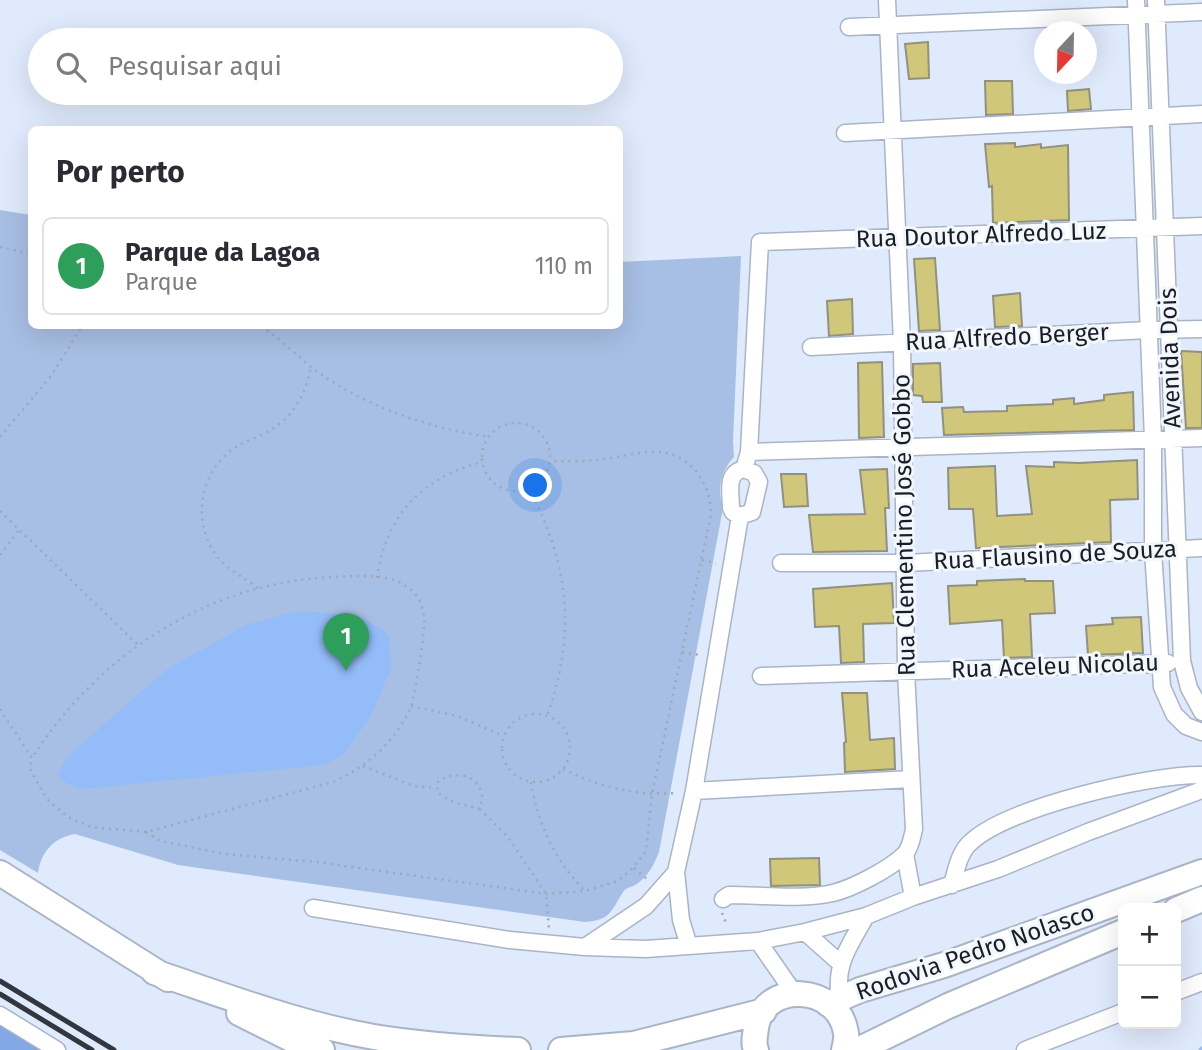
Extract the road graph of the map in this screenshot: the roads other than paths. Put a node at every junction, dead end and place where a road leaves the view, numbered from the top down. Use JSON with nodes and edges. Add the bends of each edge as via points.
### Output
{"nodes":[{"id":1,"x":887,"y":0,"type":"edge"},
{"id":2,"x":1136,"y":7,"type":"edge"},
{"id":3,"x":1157,"y":7,"type":"edge"},
{"id":4,"x":1202,"y":12,"type":"edge"},
{"id":5,"x":888,"y":26,"type":"junction"},
{"id":6,"x":849,"y":27,"type":"dead end"},
{"id":7,"x":1202,"y":114,"type":"edge"},
{"id":8,"x":1140,"y":116,"type":"junction"},
{"id":9,"x":1161,"y":116,"type":"junction"},
{"id":10,"x":892,"y":131,"type":"junction"},
{"id":11,"x":845,"y":133,"type":"dead end"},
{"id":12,"x":1202,"y":226,"type":"edge"},
{"id":13,"x":1165,"y":228,"type":"junction"},
{"id":14,"x":1144,"y":230,"type":"junction"},
{"id":15,"x":897,"y":238,"type":"junction"},
{"id":16,"x":1202,"y":329,"type":"edge"},
{"id":17,"x":1148,"y":330,"type":"junction"},
{"id":18,"x":1169,"y":330,"type":"junction"},
{"id":19,"x":902,"y":343,"type":"junction"},
{"id":20,"x":811,"y":347,"type":"dead end"},
{"id":21,"x":1202,"y":438,"type":"edge"},
{"id":22,"x":1153,"y":439,"type":"junction"},
{"id":23,"x":1172,"y":440,"type":"junction"},
{"id":24,"x":904,"y":448,"type":"junction"},
{"id":25,"x":749,"y":452,"type":"junction"},
{"id":26,"x":744,"y":469,"type":"junction"},
{"id":27,"x":740,"y":516,"type":"junction"},
{"id":28,"x":1202,"y":548,"type":"edge"},
{"id":29,"x":1177,"y":549,"type":"junction"},
{"id":30,"x":1153,"y":551,"type":"junction"},
{"id":31,"x":781,"y":563,"type":"dead end"},
{"id":32,"x":906,"y":563,"type":"junction"},
{"id":33,"x":1182,"y":661,"type":"junction"},
{"id":34,"x":1160,"y":663,"type":"junction"},
{"id":35,"x":906,"y":671,"type":"junction"},
{"id":36,"x":761,"y":676,"type":"dead end"},
{"id":37,"x":1202,"y":712,"type":"edge"},
{"id":38,"x":1202,"y":732,"type":"edge"},
{"id":39,"x":1202,"y":775,"type":"edge"},
{"id":40,"x":911,"y":779,"type":"junction"},
{"id":41,"x":1202,"y":790,"type":"edge"},
{"id":42,"x":694,"y":791,"type":"junction"},
{"id":43,"x":905,"y":853,"type":"junction"},
{"id":44,"x":676,"y":872,"type":"junction"},
{"id":45,"x":1202,"y":872,"type":"edge"},
{"id":46,"x":0,"y":873,"type":"edge"},
{"id":47,"x":952,"y":885,"type":"junction"},
{"id":48,"x":913,"y":897,"type":"junction"},
{"id":49,"x":723,"y":899,"type":"road end"},
{"id":50,"x":1202,"y":899,"type":"edge"},
{"id":51,"x":313,"y":908,"type":"dead end"},
{"id":52,"x":1181,"y":908,"type":"edge"},
{"id":53,"x":866,"y":916,"type":"junction"},
{"id":54,"x":805,"y":933,"type":"junction"},
{"id":55,"x":1118,"y":934,"type":"edge"},
{"id":56,"x":758,"y":941,"type":"junction"},
{"id":57,"x":689,"y":946,"type":"junction"},
{"id":58,"x":584,"y":947,"type":"junction"},
{"id":59,"x":841,"y":964,"type":"junction"},
{"id":60,"x":154,"y":971,"type":"junction"},
{"id":61,"x":1202,"y":982,"type":"edge"},
{"id":62,"x":1181,"y":990,"type":"edge"},
{"id":63,"x":794,"y":993,"type":"junction"},
{"id":64,"x":834,"y":1001,"type":"junction"},
{"id":65,"x":764,"y":1012,"type":"junction"},
{"id":66,"x":1118,"y":1014,"type":"edge"},
{"id":67,"x":0,"y":1015,"type":"edge"},
{"id":68,"x":57,"y":1050,"type":"edge"},
{"id":69,"x":322,"y":1050,"type":"edge"},
{"id":70,"x":518,"y":1050,"type":"edge"},
{"id":71,"x":561,"y":1050,"type":"edge"},
{"id":72,"x":756,"y":1050,"type":"edge"},
{"id":73,"x":844,"y":1050,"type":"edge"},
{"id":74,"x":858,"y":1050,"type":"edge"},
{"id":75,"x":1025,"y":1050,"type":"edge"}],
"edges":[{"from":1,"to":5,"type":"street","name":"Rua Clementino José Gobbo"},
{"from":2,"to":3,"type":"street"},
{"from":2,"to":5,"type":"street"},
{"from":2,"to":8,"type":"street","name":"Avenida Dois"},
{"from":3,"to":4,"type":"street"},
{"from":3,"to":9,"type":"street","name":"Avenida Dois"},
{"from":5,"to":6,"type":"street"},
{"from":5,"to":10,"type":"street","name":"Rua Clementino José Gobbo"},
{"from":7,"to":9,"type":"street"},
{"from":8,"to":9,"type":"street"},
{"from":8,"to":10,"type":"street"},
{"from":8,"to":14,"type":"street","name":"Avenida Dois"},
{"from":9,"to":13,"type":"street","name":"Avenida Dois"},
{"from":10,"to":11,"type":"street"},
{"from":10,"to":15,"type":"street","name":"Rua Clementino José Gobbo"},
{"from":12,"to":13,"type":"street","name":"Rua Doutor Alfredo Luz"},
{"from":13,"to":14,"type":"street","name":"Rua Doutor Alfredo Luz"},
{"from":13,"to":18,"type":"street","name":"Avenida Dois"},
{"from":14,"to":15,"type":"street","name":"Rua Doutor Alfredo Luz"},
{"from":14,"to":17,"type":"street","name":"Avenida Dois"},
{"from":15,"to":19,"type":"street","name":"Rua Clementino José Gobbo"},
{"from":15,"to":25,"type":"street","name":"Rua Doutor Alfredo Luz","via":[[760,243]]},
{"from":16,"to":18,"type":"street","name":"Rua Alfredo Berger"},
{"from":17,"to":18,"type":"street","name":"Rua Alfredo Berger"},
{"from":17,"to":19,"type":"street","name":"Rua Alfredo Berger"},
{"from":17,"to":22,"type":"street","name":"Avenida Dois"},
{"from":18,"to":23,"type":"street","name":"Avenida Dois"},
{"from":19,"to":20,"type":"street","name":"Rua Alfredo Berger"},
{"from":19,"to":24,"type":"street","name":"Rua Clementino José Gobbo"},
{"from":21,"to":23,"type":"street"},
{"from":22,"to":23,"type":"street"},
{"from":22,"to":24,"type":"street"},
{"from":22,"to":30,"type":"street","name":"Avenida Dois"},
{"from":23,"to":29,"type":"street","name":"Avenida Dois"},
{"from":24,"to":25,"type":"street"},
{"from":24,"to":32,"type":"street","name":"Rua Clementino José Gobbo"},
{"from":25,"to":26,"type":"street"},
{"from":26,"to":27,"type":"street","via":[[731,478],[731,508]]},
{"from":26,"to":27,"type":"street","via":[[754,473],[759,482],[752,512]]},
{"from":27,"to":42,"type":"street"},
{"from":28,"to":29,"type":"street","name":"Rua Flausino de Souza"},
{"from":29,"to":30,"type":"street","name":"Rua Flausino de Souza"},
{"from":29,"to":33,"type":"street","name":"Avenida Dois"},
{"from":30,"to":32,"type":"street","name":"Rua Flausino de Souza"},
{"from":30,"to":34,"type":"street","name":"Avenida Dois"},
{"from":31,"to":32,"type":"street","name":"Rua Flausino de Souza"},
{"from":32,"to":35,"type":"street","name":"Rua Clementino José Gobbo"},
{"from":33,"to":34,"type":"street","name":"Rua Aceleu Nicolau"},
{"from":33,"to":37,"type":"street","name":"Avenida Dois"},
{"from":34,"to":35,"type":"street","name":"Rua Aceleu Nicolau"},
{"from":34,"to":38,"type":"street","name":"Avenida Dois","via":[[1162,687],[1174,714],[1186,726]]},
{"from":35,"to":36,"type":"street","name":"Rua Aceleu Nicolau"},
{"from":35,"to":40,"type":"street","name":"Rua Clementino José Gobbo"},
{"from":39,"to":47,"type":"street","via":[[1118,785],[988,829],[961,856]]},
{"from":40,"to":42,"type":"street"},
{"from":40,"to":43,"type":"street","name":"Rua Clementino José Gobbo","via":[[914,829]]},
{"from":41,"to":47,"type":"street"},
{"from":42,"to":44,"type":"street"},
{"from":43,"to":48,"type":"street"},
{"from":43,"to":49,"type":"street","via":[[883,870],[833,892],[729,895]]},
{"from":44,"to":57,"type":"street"},
{"from":44,"to":58,"type":"street","via":[[646,906]]},
{"from":45,"to":64,"type":"highway","name":"Rodovia Pedro Nolasco"},
{"from":46,"to":60,"type":"highway"},
{"from":47,"to":48,"type":"street"},
{"from":48,"to":53,"type":"street"},
{"from":50,"to":52,"type":"highway"},
{"from":51,"to":58,"type":"street","via":[[510,940]]},
{"from":53,"to":54,"type":"street"},
{"from":53,"to":59,"type":"street"},
{"from":54,"to":56,"type":"street"},
{"from":54,"to":59,"type":"street"},
{"from":55,"to":74,"type":"highway","name":"Rodovia Pedro Nolasco","via":[[948,1006]]},
{"from":56,"to":57,"type":"street"},
{"from":56,"to":63,"type":"street"},
{"from":57,"to":58,"type":"street"},
{"from":59,"to":64,"type":"street"},
{"from":60,"to":69,"type":"highway"},
{"from":60,"to":70,"type":"highway","via":[[297,1019],[374,1037]]},
{"from":61,"to":62,"type":"street"},
{"from":63,"to":64,"type":"highway"},
{"from":63,"to":65,"type":"highway","via":[[772,1002]]},
{"from":64,"to":73,"type":"highway","via":[[847,1034]]},
{"from":65,"to":71,"type":"highway","via":[[634,1044]]},
{"from":65,"to":72,"type":"highway","via":[[757,1020]]},
{"from":66,"to":75,"type":"street"},
{"from":67,"to":68,"type":"street"}]}
